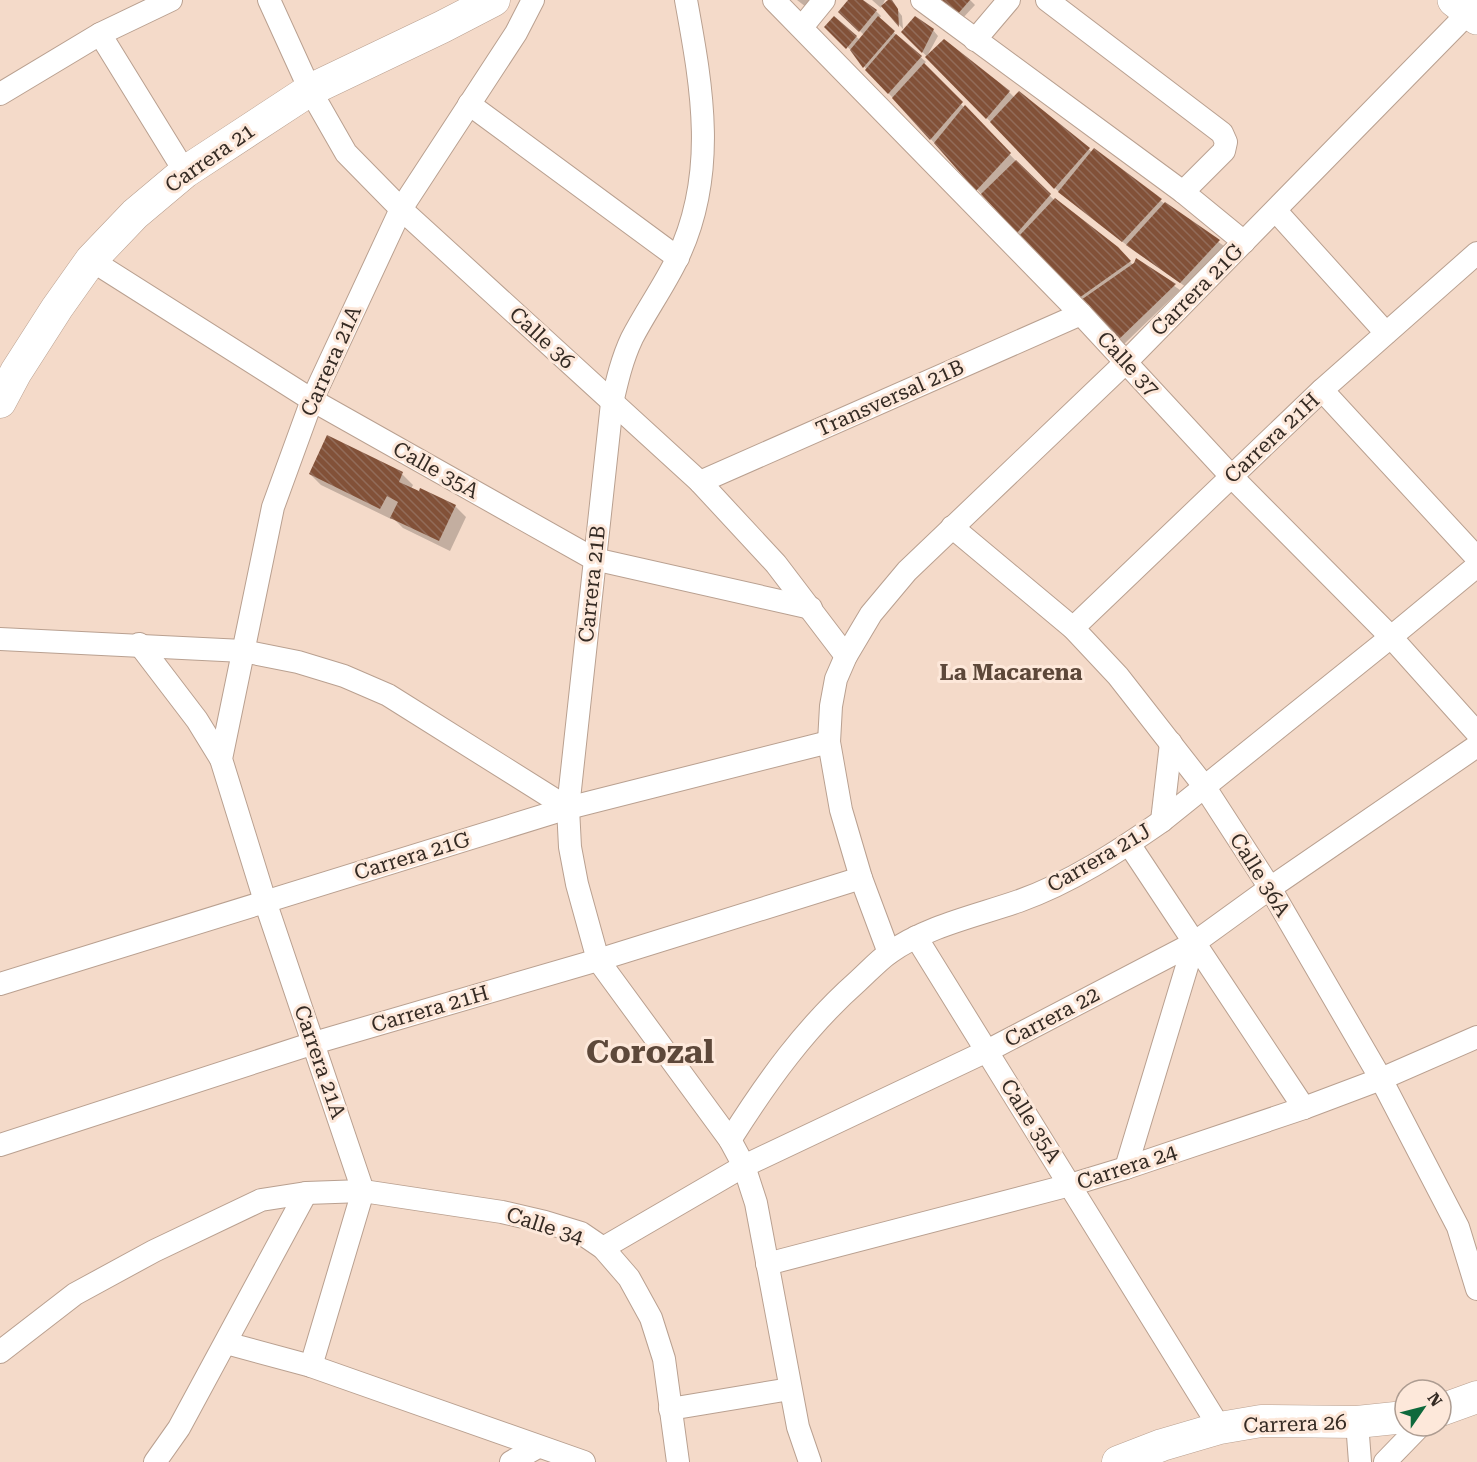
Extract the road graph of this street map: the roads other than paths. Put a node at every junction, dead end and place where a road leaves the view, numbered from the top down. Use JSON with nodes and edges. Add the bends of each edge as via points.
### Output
{"nodes":[{"id":1,"x":171,"y":0,"type":"edge"},
{"id":2,"x":269,"y":0,"type":"edge"},
{"id":3,"x":494,"y":0,"type":"edge"},
{"id":4,"x":534,"y":0,"type":"edge"},
{"id":5,"x":686,"y":0,"type":"edge"},
{"id":6,"x":774,"y":0,"type":"edge"},
{"id":7,"x":824,"y":0,"type":"edge"},
{"id":8,"x":922,"y":0,"type":"edge"},
{"id":9,"x":1009,"y":0,"type":"edge"},
{"id":10,"x":1047,"y":0,"type":"edge"},
{"id":11,"x":1469,"y":8,"type":"edge"},
{"id":12,"x":802,"y":27,"type":"junction"},
{"id":13,"x":100,"y":34,"type":"junction"},
{"id":14,"x":975,"y":40,"type":"junction"},
{"id":15,"x":310,"y":90,"type":"junction"},
{"id":16,"x":0,"y":94,"type":"edge"},
{"id":17,"x":469,"y":104,"type":"junction"},
{"id":18,"x":185,"y":172,"type":"junction"},
{"id":19,"x":1183,"y":192,"type":"junction"},
{"id":20,"x":401,"y":209,"type":"junction"},
{"id":21,"x":1276,"y":211,"type":"junction"},
{"id":22,"x":1244,"y":242,"type":"junction"},
{"id":23,"x":1477,"y":254,"type":"edge"},
{"id":24,"x":678,"y":258,"type":"junction"},
{"id":25,"x":91,"y":260,"type":"junction"},
{"id":26,"x":1081,"y":314,"type":"junction"},
{"id":27,"x":1386,"y":333,"type":"junction"},
{"id":28,"x":1126,"y":362,"type":"junction"},
{"id":29,"x":1322,"y":390,"type":"junction"},
{"id":30,"x":312,"y":400,"type":"junction"},
{"id":31,"x":0,"y":402,"type":"edge"},
{"id":32,"x":612,"y":403,"type":"junction"},
{"id":33,"x":1231,"y":476,"type":"junction"},
{"id":34,"x":700,"y":482,"type":"junction"},
{"id":35,"x":952,"y":527,"type":"junction"},
{"id":36,"x":1477,"y":558,"type":"edge"},
{"id":37,"x":594,"y":559,"type":"junction"},
{"id":38,"x":1477,"y":566,"type":"edge"},
{"id":39,"x":811,"y":608,"type":"junction"},
{"id":40,"x":1073,"y":628,"type":"junction"},
{"id":41,"x":1391,"y":637,"type":"junction"},
{"id":42,"x":0,"y":639,"type":"edge"},
{"id":43,"x":139,"y":645,"type":"junction"},
{"id":44,"x":243,"y":651,"type":"junction"},
{"id":45,"x":846,"y":656,"type":"junction"},
{"id":46,"x":1477,"y":733,"type":"edge"},
{"id":47,"x":829,"y":742,"type":"junction"},
{"id":48,"x":1171,"y":743,"type":"junction"},
{"id":49,"x":1477,"y":746,"type":"edge"},
{"id":50,"x":221,"y":759,"type":"junction"},
{"id":51,"x":1204,"y":786,"type":"junction"},
{"id":52,"x":568,"y":808,"type":"junction"},
{"id":53,"x":1162,"y":820,"type":"junction"},
{"id":54,"x":1129,"y":844,"type":"junction"},
{"id":55,"x":861,"y":878,"type":"junction"},
{"id":56,"x":1270,"y":888,"type":"junction"},
{"id":57,"x":265,"y":901,"type":"junction"},
{"id":58,"x":916,"y":938,"type":"junction"},
{"id":59,"x":1194,"y":943,"type":"junction"},
{"id":60,"x":889,"y":953,"type":"junction"},
{"id":61,"x":598,"y":960,"type":"junction"},
{"id":62,"x":0,"y":984,"type":"edge"},
{"id":63,"x":1477,"y":1037,"type":"edge"},
{"id":64,"x":314,"y":1043,"type":"junction"},
{"id":65,"x":987,"y":1051,"type":"junction"},
{"id":66,"x":1381,"y":1080,"type":"junction"},
{"id":67,"x":1304,"y":1108,"type":"junction"},
{"id":68,"x":730,"y":1140,"type":"junction"},
{"id":69,"x":0,"y":1145,"type":"edge"},
{"id":70,"x":744,"y":1166,"type":"junction"},
{"id":71,"x":1126,"y":1168,"type":"junction"},
{"id":72,"x":1070,"y":1185,"type":"junction"},
{"id":73,"x":363,"y":1191,"type":"junction"},
{"id":74,"x":306,"y":1193,"type":"junction"},
{"id":75,"x":1468,"y":1223,"type":"edge"},
{"id":76,"x":603,"y":1248,"type":"junction"},
{"id":77,"x":767,"y":1264,"type":"junction"},
{"id":78,"x":1477,"y":1289,"type":"edge"},
{"id":79,"x":226,"y":1343,"type":"junction"},
{"id":80,"x":0,"y":1352,"type":"edge"},
{"id":81,"x":311,"y":1366,"type":"junction"},
{"id":82,"x":790,"y":1389,"type":"junction"},
{"id":83,"x":1477,"y":1397,"type":"edge"},
{"id":84,"x":1453,"y":1406,"type":"edge"},
{"id":85,"x":670,"y":1409,"type":"junction"},
{"id":86,"x":1393,"y":1418,"type":"edge"},
{"id":87,"x":1357,"y":1422,"type":"junction"},
{"id":88,"x":1220,"y":1428,"type":"junction"},
{"id":89,"x":1409,"y":1438,"type":"edge"},
{"id":90,"x":538,"y":1447,"type":"junction"},
{"id":91,"x":155,"y":1462,"type":"edge"},
{"id":92,"x":511,"y":1462,"type":"edge"},
{"id":93,"x":584,"y":1462,"type":"edge"},
{"id":94,"x":678,"y":1462,"type":"edge"},
{"id":95,"x":810,"y":1462,"type":"edge"},
{"id":96,"x":1118,"y":1462,"type":"edge"},
{"id":97,"x":1360,"y":1462,"type":"edge"},
{"id":98,"x":1386,"y":1462,"type":"edge"}],
"edges":[{"from":1,"to":13,"type":"street"},
{"from":2,"to":15,"type":"street","name":"Calle 36"},
{"from":3,"to":15,"type":"street","name":"Carrera 21"},
{"from":4,"to":17,"type":"street","name":"Carrera 21A"},
{"from":5,"to":24,"type":"street","name":"Carrera 21B","via":[[703,103],[704,143],[693,214]]},
{"from":6,"to":12,"type":"street","name":"Calle 37"},
{"from":7,"to":12,"type":"street"},
{"from":8,"to":14,"type":"street"},
{"from":9,"to":14,"type":"street"},
{"from":10,"to":19,"type":"street","via":[[1222,133],[1224,151]]},
{"from":11,"to":21,"type":"street","name":"Carrera 21G"},
{"from":12,"to":26,"type":"street","name":"Calle 37"},
{"from":13,"to":16,"type":"street"},
{"from":13,"to":18,"type":"street"},
{"from":14,"to":19,"type":"street"},
{"from":15,"to":18,"type":"street","name":"Carrera 21"},
{"from":15,"to":20,"type":"street","name":"Calle 36","via":[[346,153]]},
{"from":17,"to":20,"type":"street","name":"Carrera 21A"},
{"from":17,"to":24,"type":"street"},
{"from":18,"to":25,"type":"street","name":"Carrera 21","via":[[135,214]]},
{"from":19,"to":22,"type":"street"},
{"from":20,"to":30,"type":"street","name":"Carrera 21A"},
{"from":20,"to":32,"type":"street","name":"Calle 36"},
{"from":21,"to":22,"type":"street","name":"Carrera 21G"},
{"from":21,"to":27,"type":"street"},
{"from":22,"to":28,"type":"street","name":"Carrera 21G"},
{"from":23,"to":27,"type":"street","name":"Carrera 21H"},
{"from":24,"to":32,"type":"street","name":"Carrera 21B","via":[[631,340]]},
{"from":25,"to":30,"type":"street","name":"Calle 35A"},
{"from":25,"to":31,"type":"street","name":"Carrera 21"},
{"from":26,"to":28,"type":"street","name":"Calle 37"},
{"from":26,"to":34,"type":"street","name":"Transversal 21B"},
{"from":27,"to":29,"type":"street","name":"Carrera 21H"},
{"from":28,"to":33,"type":"street","name":"Calle 37"},
{"from":28,"to":35,"type":"street","name":"Carrera 21G"},
{"from":29,"to":33,"type":"street","name":"Carrera 21H"},
{"from":29,"to":36,"type":"street"},
{"from":30,"to":37,"type":"street","name":"Calle 35A"},
{"from":30,"to":44,"type":"street","name":"Carrera 21A","via":[[273,507]]},
{"from":32,"to":34,"type":"street","name":"Calle 36"},
{"from":32,"to":37,"type":"street","name":"Carrera 21B"},
{"from":33,"to":40,"type":"street","name":"Carrera 21H"},
{"from":33,"to":41,"type":"street","name":"Calle 37"},
{"from":34,"to":39,"type":"street","name":"Calle 36"},
{"from":35,"to":40,"type":"street","name":"Calle 36A"},
{"from":35,"to":45,"type":"street","name":"Carrera 21G","via":[[871,614]]},
{"from":37,"to":39,"type":"street","name":"Calle 35A"},
{"from":37,"to":52,"type":"street","name":"Carrera 21B"},
{"from":38,"to":41,"type":"street","name":"Carrera 21J"},
{"from":39,"to":45,"type":"street","name":"Calle 36"},
{"from":40,"to":48,"type":"street","name":"Calle 36A","via":[[1118,676]]},
{"from":41,"to":46,"type":"street","name":"Calle 37"},
{"from":41,"to":51,"type":"street","name":"Carrera 21J"},
{"from":42,"to":43,"type":"street"},
{"from":43,"to":44,"type":"street"},
{"from":43,"to":50,"type":"street","name":"Carrera 21A","via":[[197,720]]},
{"from":44,"to":50,"type":"street","name":"Carrera 21A"},
{"from":44,"to":52,"type":"street","via":[[298,662],[388,695]]},
{"from":45,"to":47,"type":"street","via":[[833,697]]},
{"from":47,"to":52,"type":"street","name":"Carrera 21G"},
{"from":47,"to":55,"type":"street","via":[[841,810]]},
{"from":48,"to":51,"type":"street","name":"Calle 36A"},
{"from":48,"to":53,"type":"street"},
{"from":49,"to":56,"type":"street","name":"Carrera 22"},
{"from":50,"to":57,"type":"street","name":"Carrera 21A"},
{"from":51,"to":53,"type":"street","name":"Carrera 21J"},
{"from":51,"to":56,"type":"street","name":"Calle 36A"},
{"from":52,"to":57,"type":"street","name":"Carrera 21G"},
{"from":52,"to":61,"type":"street","name":"Carrera 21B","via":[[577,884]]},
{"from":53,"to":54,"type":"street","name":"Carrera 21J"},
{"from":54,"to":58,"type":"street","name":"Carrera 21J","via":[[1021,900]]},
{"from":54,"to":59,"type":"street"},
{"from":55,"to":60,"type":"street"},
{"from":55,"to":61,"type":"street","name":"Carrera 21H"},
{"from":56,"to":59,"type":"street","name":"Carrera 22"},
{"from":56,"to":66,"type":"street","name":"Calle 36A"},
{"from":57,"to":62,"type":"street","name":"Carrera 21G"},
{"from":57,"to":64,"type":"street","name":"Carrera 21A"},
{"from":58,"to":60,"type":"street","name":"Carrera 21J"},
{"from":58,"to":65,"type":"street","name":"Calle 35A"},
{"from":59,"to":65,"type":"street","name":"Carrera 22"},
{"from":59,"to":67,"type":"street"},
{"from":59,"to":71,"type":"street"},
{"from":60,"to":68,"type":"street","name":"Carrera 21J","via":[[829,1007],[798,1042]]},
{"from":61,"to":64,"type":"street","name":"Carrera 21H"},
{"from":61,"to":68,"type":"street","name":"Carrera 21B"},
{"from":63,"to":66,"type":"street","name":"Carrera 24"},
{"from":64,"to":69,"type":"street","name":"Carrera 21H"},
{"from":64,"to":73,"type":"street","name":"Carrera 21A"},
{"from":65,"to":70,"type":"street","name":"Carrera 22"},
{"from":65,"to":72,"type":"street","name":"Calle 35A"},
{"from":66,"to":67,"type":"street","name":"Carrera 24"},
{"from":66,"to":75,"type":"street","name":"Calle 36A"},
{"from":67,"to":71,"type":"street","name":"Carrera 24"},
{"from":68,"to":70,"type":"street","name":"Carrera 21B"},
{"from":70,"to":76,"type":"street","name":"Carrera 22"},
{"from":70,"to":77,"type":"street","name":"Carrera 21B","via":[[756,1203]]},
{"from":71,"to":72,"type":"street","name":"Carrera 24"},
{"from":72,"to":77,"type":"street","name":"Carrera 24"},
{"from":72,"to":88,"type":"street","name":"Calle 35A"},
{"from":73,"to":74,"type":"street"},
{"from":73,"to":76,"type":"street","name":"Calle 34","via":[[545,1222],[581,1233]]},
{"from":73,"to":81,"type":"street"},
{"from":74,"to":79,"type":"street"},
{"from":74,"to":80,"type":"street","via":[[261,1200],[154,1251],[75,1294]]},
{"from":75,"to":78,"type":"street","name":"Calle 36A"},
{"from":76,"to":85,"type":"street","name":"Calle 34","via":[[630,1278],[651,1318],[664,1359]]},
{"from":77,"to":82,"type":"street","name":"Carrera 21B"},
{"from":79,"to":81,"type":"street"},
{"from":79,"to":91,"type":"street","via":[[179,1428]]},
{"from":81,"to":90,"type":"street"},
{"from":82,"to":85,"type":"street"},
{"from":82,"to":95,"type":"street","name":"Carrera 21B"},
{"from":83,"to":84,"type":"street"},
{"from":85,"to":94,"type":"street","name":"Calle 34"},
{"from":86,"to":87,"type":"street","name":"Carrera 26"},
{"from":87,"to":88,"type":"street","name":"Carrera 26","via":[[1261,1421]]},
{"from":87,"to":97,"type":"street"},
{"from":88,"to":96,"type":"street","name":"Carrera 26"},
{"from":89,"to":98,"type":"street"},
{"from":90,"to":92,"type":"street"},
{"from":90,"to":93,"type":"street"}]}
